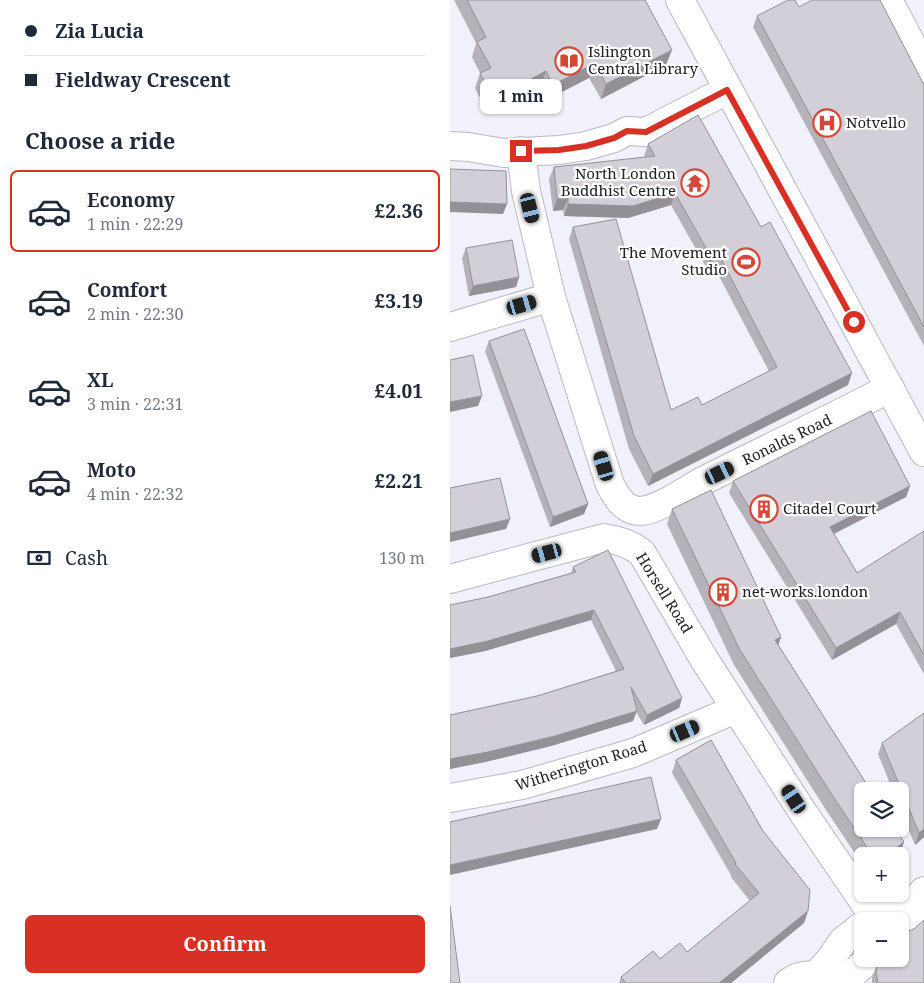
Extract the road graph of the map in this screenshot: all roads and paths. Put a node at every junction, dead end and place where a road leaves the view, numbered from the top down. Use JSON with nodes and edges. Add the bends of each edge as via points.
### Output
{"nodes":[{"id":1,"x":680,"y":0,"type":"edge"},
{"id":2,"x":888,"y":0,"type":"edge"},
{"id":3,"x":924,"y":68,"type":"edge"},
{"id":4,"x":727,"y":90,"type":"junction"},
{"id":5,"x":450,"y":146,"type":"edge"},
{"id":6,"x":521,"y":151,"type":"junction"},
{"id":7,"x":552,"y":296,"type":"junction"},
{"id":8,"x":450,"y":327,"type":"edge"},
{"id":9,"x":890,"y":388,"type":"junction"},
{"id":10,"x":924,"y":452,"type":"edge"},
{"id":11,"x":629,"y":509,"type":"junction"},
{"id":12,"x":620,"y":541,"type":"junction"},
{"id":13,"x":450,"y":579,"type":"edge"},
{"id":14,"x":736,"y":709,"type":"junction"},
{"id":15,"x":450,"y":798,"type":"edge"},
{"id":16,"x":920,"y":895,"type":"edge"},
{"id":17,"x":865,"y":912,"type":"edge"},
{"id":18,"x":883,"y":912,"type":"edge"},
{"id":19,"x":909,"y":921,"type":"edge"},
{"id":20,"x":854,"y":934,"type":"edge"},
{"id":21,"x":860,"y":967,"type":"edge"},
{"id":22,"x":822,"y":980,"type":"edge"},
{"id":23,"x":788,"y":983,"type":"edge"},
{"id":24,"x":843,"y":983,"type":"edge"}],
"edges":[{"from":1,"to":4,"type":"main road"},
{"from":2,"to":3,"type":"main road"},
{"from":4,"to":6,"type":"main road","via":[[646,132],[627,131],[586,146]]},
{"from":4,"to":9,"type":"main road"},
{"from":5,"to":6,"type":"main road","via":[[504,153]]},
{"from":6,"to":7,"type":"main road","via":[[526,191]]},
{"from":7,"to":8,"type":"main road"},
{"from":7,"to":11,"type":"main road","via":[[610,485]]},
{"from":9,"to":10,"type":"main road"},
{"from":9,"to":11,"type":"main road","name":"Ronalds Road","via":[[654,508]]},
{"from":11,"to":12,"type":"main road","name":"Horsell Road"},
{"from":12,"to":13,"type":"main road","via":[[604,538]]},
{"from":12,"to":14,"type":"main road","name":"Horsell Road","via":[[642,553]]},
{"from":14,"to":15,"type":"main road","name":"Witherington Road","via":[[632,753],[522,785]]},
{"from":14,"to":17,"type":"main road","name":"Horsell Road"},
{"from":16,"to":18,"type":"main road","via":[[892,905]]},
{"from":16,"to":19,"type":"main road"},
{"from":20,"to":22,"type":"main road","via":[[843,941]]},
{"from":21,"to":24,"type":"main road"},
{"from":22,"to":23,"type":"main road","via":[[802,976]]}]}
